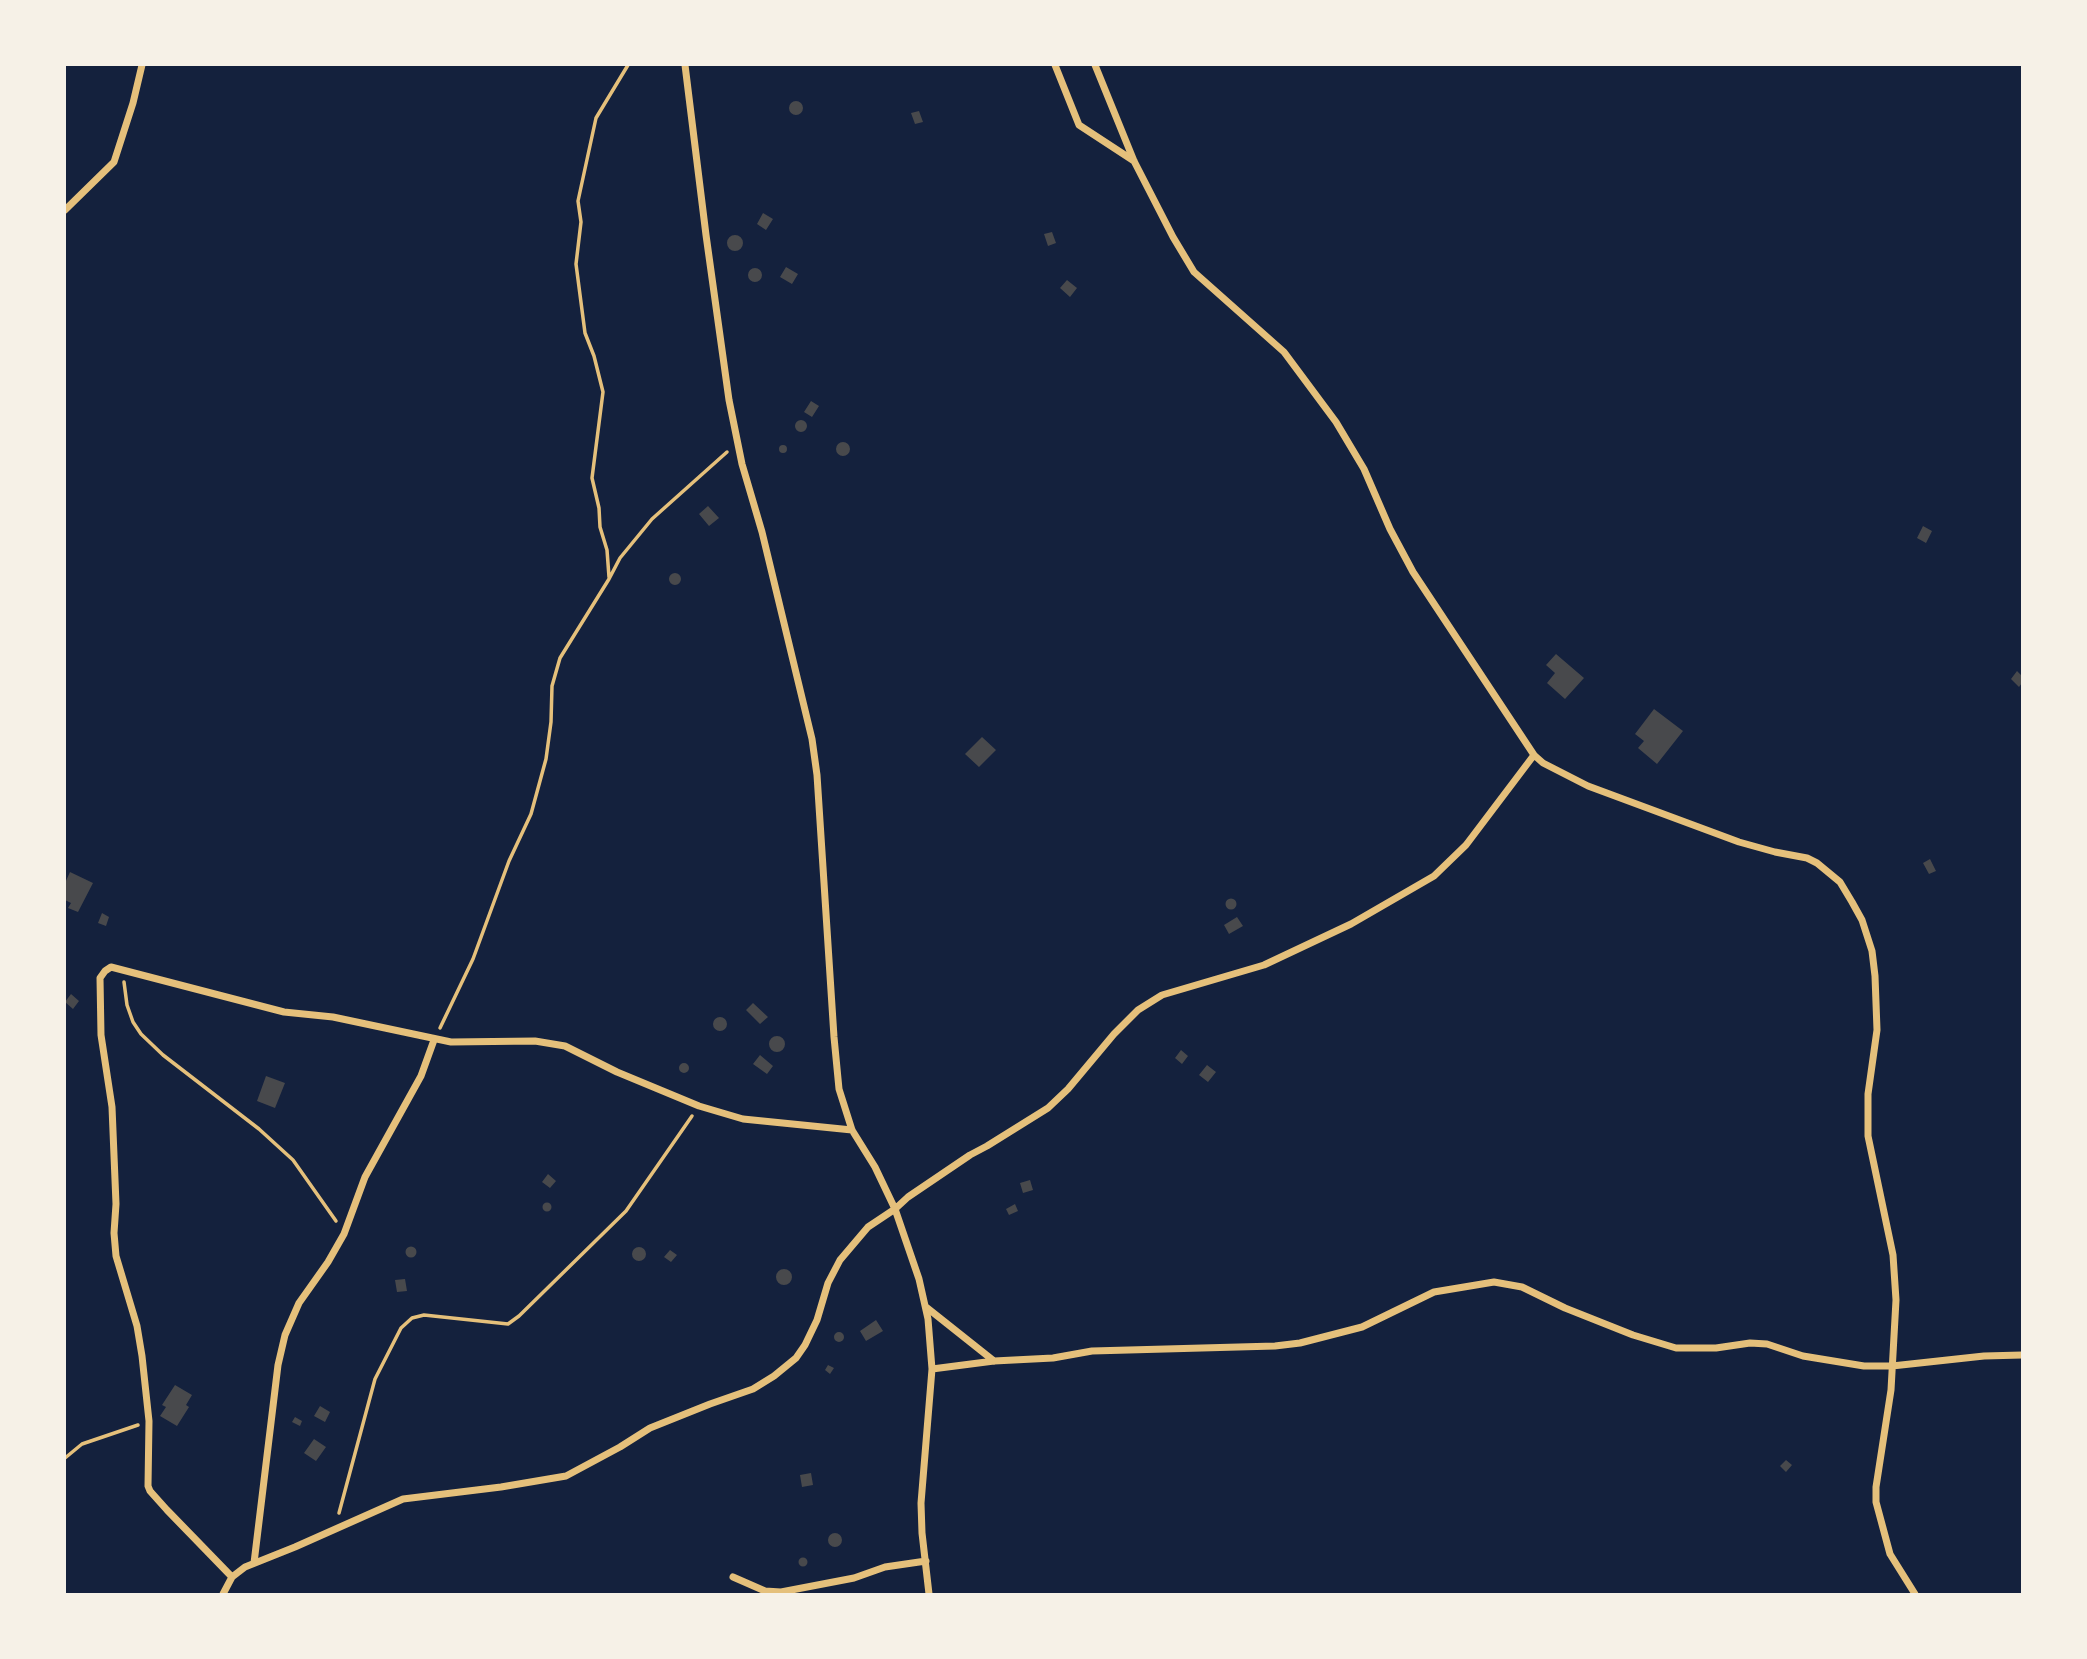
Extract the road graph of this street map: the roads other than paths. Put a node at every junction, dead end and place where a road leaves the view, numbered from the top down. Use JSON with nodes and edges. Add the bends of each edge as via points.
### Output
{"nodes":[{"id":1,"x":142,"y":65,"type":"edge"},
{"id":2,"x":685,"y":65,"type":"edge"},
{"id":3,"x":1055,"y":65,"type":"edge"},
{"id":4,"x":1095,"y":65,"type":"edge"},
{"id":5,"x":1134,"y":161,"type":"junction"},
{"id":6,"x":65,"y":210,"type":"edge"},
{"id":7,"x":1534,"y":755,"type":"junction"},
{"id":8,"x":434,"y":1040,"type":"junction"},
{"id":9,"x":852,"y":1130,"type":"junction"},
{"id":10,"x":895,"y":1209,"type":"junction"},
{"id":11,"x":925,"y":1307,"type":"junction"},
{"id":12,"x":2022,"y":1355,"type":"edge"},
{"id":13,"x":994,"y":1361,"type":"junction"},
{"id":14,"x":1892,"y":1366,"type":"junction"},
{"id":15,"x":932,"y":1369,"type":"junction"},
{"id":16,"x":926,"y":1562,"type":"junction"},
{"id":17,"x":254,"y":1563,"type":"junction"},
{"id":18,"x":232,"y":1577,"type":"junction"},
{"id":19,"x":733,"y":1577,"type":"dead end"},
{"id":20,"x":223,"y":1594,"type":"edge"},
{"id":21,"x":929,"y":1594,"type":"edge"},
{"id":22,"x":1915,"y":1594,"type":"edge"}],
"edges":[{"from":1,"to":6,"type":"street","via":[[114,162]]},
{"from":2,"to":9,"type":"street","via":[[737,443],[812,739],[839,1089]]},
{"from":3,"to":5,"type":"street","via":[[1079,125]]},
{"from":4,"to":5,"type":"street"},
{"from":5,"to":7,"type":"street","via":[[1194,272],[1284,352],[1336,422],[1413,572]]},
{"from":7,"to":10,"type":"street","via":[[1466,845],[1434,876],[1351,924],[1264,965],[1162,995],[1138,1010],[1048,1108],[970,1155]]},
{"from":7,"to":14,"type":"street","via":[[1588,786],[1738,842],[1807,858],[1840,882],[1852,902],[1872,951],[1875,976],[1877,1030],[1868,1094],[1868,1136],[1894,1255]]},
{"from":8,"to":9,"type":"street","via":[[535,1041],[565,1046],[699,1106],[743,1119]]},
{"from":8,"to":17,"type":"street","via":[[421,1076],[365,1177],[344,1234],[299,1303],[285,1335]]},
{"from":8,"to":18,"type":"street","via":[[333,1017],[284,1012],[122,969],[111,967],[100,978],[101,1035],[112,1107],[116,1256],[137,1326],[149,1421],[150,1492]]},
{"from":9,"to":10,"type":"street"},
{"from":10,"to":11,"type":"street"},
{"from":10,"to":17,"type":"street","via":[[868,1227],[840,1260],[817,1320],[796,1358],[753,1389],[650,1429],[566,1476],[403,1499]]},
{"from":11,"to":13,"type":"street"},
{"from":11,"to":15,"type":"street"},
{"from":12,"to":14,"type":"street"},
{"from":13,"to":14,"type":"street","via":[[1091,1351],[1300,1343],[1362,1327],[1434,1292],[1494,1282],[1522,1287],[1633,1335],[1676,1348],[1767,1344],[1803,1356]]},
{"from":13,"to":15,"type":"street"},
{"from":14,"to":22,"type":"street","via":[[1876,1502],[1890,1554]]},
{"from":15,"to":16,"type":"street","via":[[921,1503]]},
{"from":16,"to":19,"type":"street","via":[[781,1592],[765,1591]]},
{"from":16,"to":21,"type":"street"},
{"from":17,"to":18,"type":"street"},
{"from":18,"to":20,"type":"street"}]}
